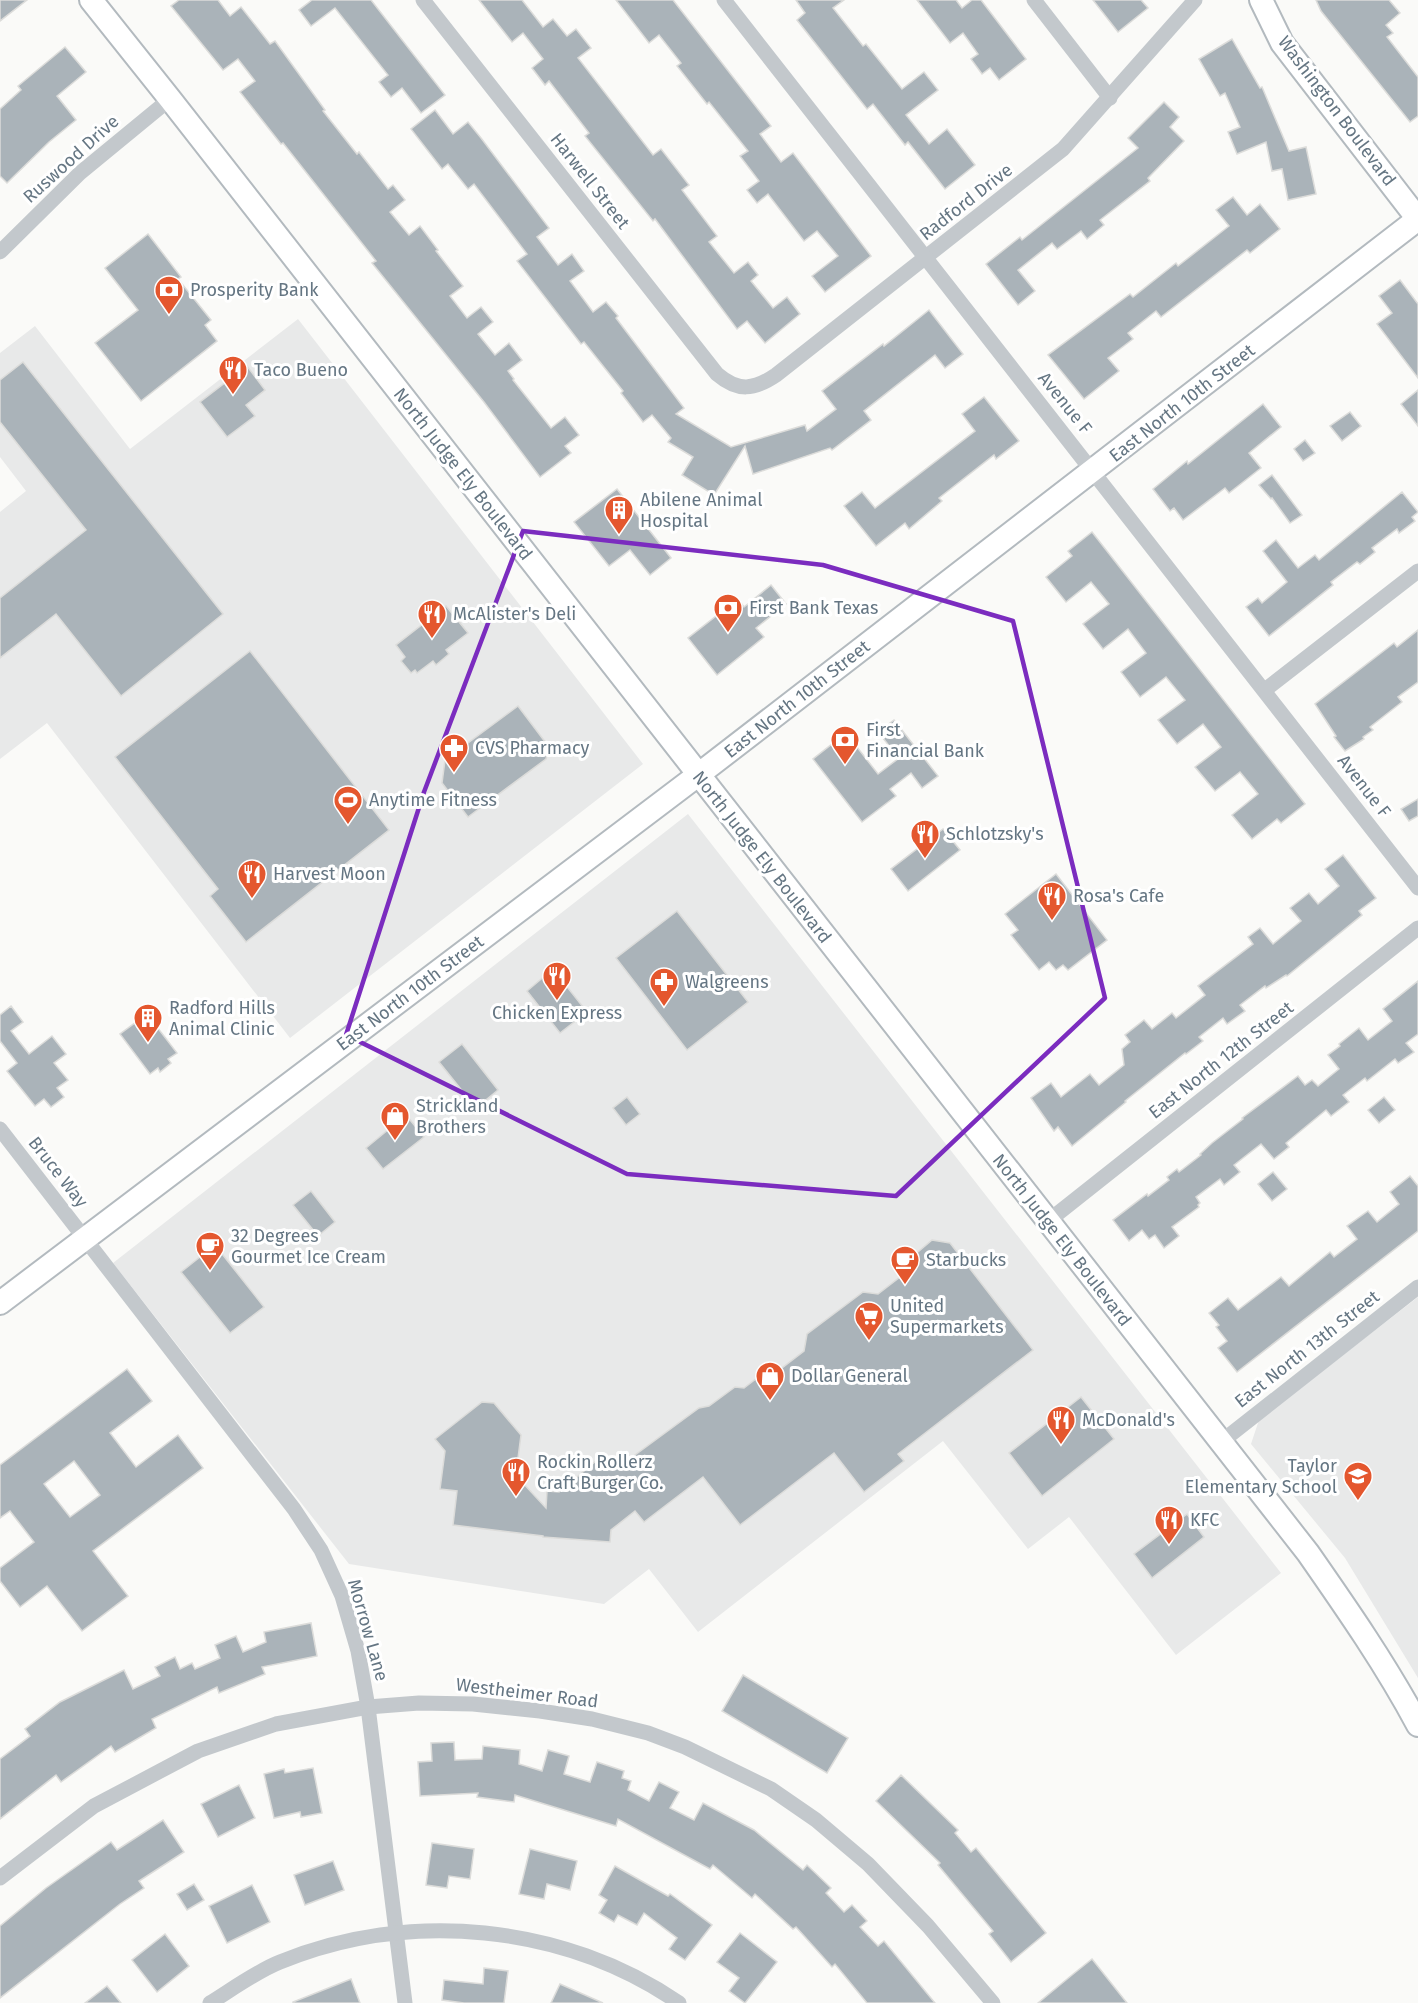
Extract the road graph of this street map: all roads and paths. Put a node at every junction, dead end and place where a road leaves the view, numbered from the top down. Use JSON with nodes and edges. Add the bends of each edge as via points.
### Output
{"nodes":[{"id":1,"x":91,"y":0,"type":"edge"},
{"id":2,"x":423,"y":0,"type":"edge"},
{"id":3,"x":724,"y":0,"type":"edge"},
{"id":4,"x":1034,"y":0,"type":"edge"},
{"id":5,"x":1195,"y":0,"type":"edge"},
{"id":6,"x":1261,"y":0,"type":"edge"},
{"id":7,"x":1110,"y":98,"type":"junction"},
{"id":8,"x":170,"y":99,"type":"junction"},
{"id":9,"x":1418,"y":219,"type":"edge"},
{"id":10,"x":0,"y":252,"type":"edge"},
{"id":11,"x":925,"y":258,"type":"junction"},
{"id":12,"x":727,"y":383,"type":"joint"},
{"id":13,"x":1094,"y":471,"type":"junction"},
{"id":14,"x":1418,"y":571,"type":"edge"},
{"id":15,"x":1265,"y":690,"type":"junction"},
{"id":16,"x":698,"y":775,"type":"junction"},
{"id":17,"x":1418,"y":888,"type":"edge"},
{"id":18,"x":1418,"y":928,"type":"edge"},
{"id":19,"x":0,"y":1129,"type":"edge"},
{"id":20,"x":1047,"y":1222,"type":"junction"},
{"id":21,"x":85,"y":1239,"type":"junction"},
{"id":22,"x":1418,"y":1287,"type":"edge"},
{"id":23,"x":0,"y":1303,"type":"edge"},
{"id":24,"x":1221,"y":1442,"type":"junction"},
{"id":25,"x":368,"y":1707,"type":"junction"},
{"id":26,"x":1418,"y":1725,"type":"edge"},
{"id":27,"x":0,"y":1878,"type":"edge"},
{"id":28,"x":397,"y":1932,"type":"junction"},
{"id":29,"x":210,"y":2003,"type":"edge"},
{"id":30,"x":405,"y":2003,"type":"edge"},
{"id":31,"x":679,"y":2003,"type":"edge"},
{"id":32,"x":993,"y":2003,"type":"edge"}],
"edges":[{"from":1,"to":8,"type":"main road","name":"North Judge Ely Boulevard"},
{"from":2,"to":12,"type":"street","name":"Harwell Street"},
{"from":3,"to":11,"type":"street","name":"Avenue F"},
{"from":4,"to":7,"type":"street"},
{"from":5,"to":7,"type":"street","name":"Radford Drive"},
{"from":6,"to":9,"type":"main road","name":"Washington Boulevard","via":[[1282,43]]},
{"from":7,"to":11,"type":"street","name":"Radford Drive","via":[[1064,149]]},
{"from":8,"to":10,"type":"street","name":"Ruswood Drive","via":[[80,173]]},
{"from":8,"to":16,"type":"main road","name":"North Judge Ely Boulevard"},
{"from":9,"to":13,"type":"main road","name":"East North 10th Street"},
{"from":11,"to":12,"type":"street","name":"Radford Drive","via":[[763,384],[743,388]]},
{"from":11,"to":13,"type":"street","name":"Avenue F"},
{"from":13,"to":15,"type":"street","name":"Avenue F"},
{"from":13,"to":16,"type":"main road","name":"East North 10th Street"},
{"from":14,"to":15,"type":"street"},
{"from":15,"to":17,"type":"street","name":"Avenue F"},
{"from":16,"to":20,"type":"main road","name":"North Judge Ely Boulevard"},
{"from":16,"to":21,"type":"main road","name":"East North 10th Street"},
{"from":18,"to":20,"type":"street","name":"East North 12th Street"},
{"from":19,"to":21,"type":"street","name":"Bruce Way"},
{"from":20,"to":24,"type":"main road","name":"North Judge Ely Boulevard"},
{"from":21,"to":23,"type":"main road","name":"East North 10th Street"},
{"from":21,"to":25,"type":"street","name":"Morrow Lane","via":[[294,1509],[321,1550],[342,1596]]},
{"from":22,"to":24,"type":"street","name":"East North 13th Street"},
{"from":24,"to":26,"type":"main road","name":"North Judge Ely Boulevard","via":[[1354,1619]]},
{"from":25,"to":27,"type":"street","name":"Westheimer Road","via":[[276,1724],[198,1751],[94,1806]]},
{"from":25,"to":28,"type":"street","name":"Morrow Lane"},
{"from":25,"to":32,"type":"street","name":"Westheimer Road","via":[[473,1704],[540,1711],[648,1733],[694,1752],[771,1789],[816,1820],[868,1864],[928,1926]]},
{"from":28,"to":29,"type":"street","via":[[338,1942],[278,1962]]},
{"from":28,"to":30,"type":"street","name":"Morrow Lane"},
{"from":28,"to":31,"type":"street","via":[[526,1938],[572,1950],[623,1970]]}]}
